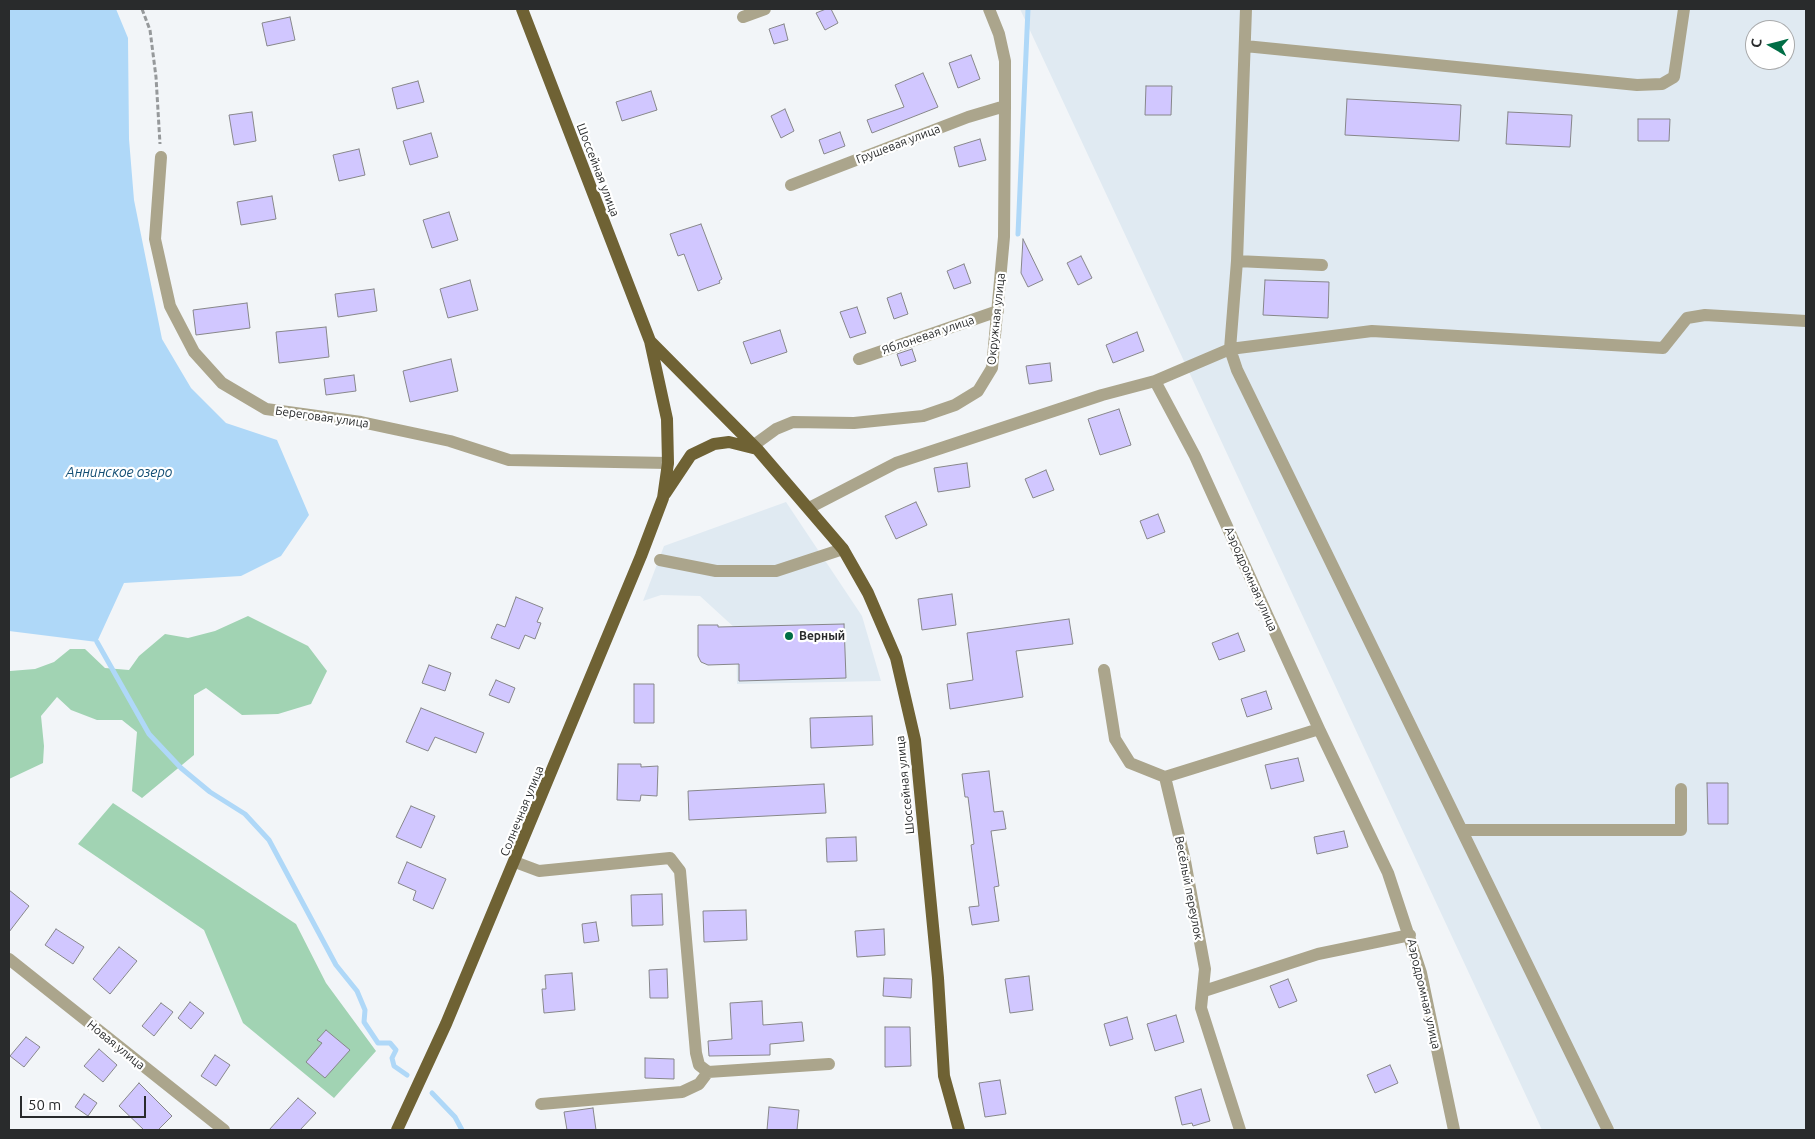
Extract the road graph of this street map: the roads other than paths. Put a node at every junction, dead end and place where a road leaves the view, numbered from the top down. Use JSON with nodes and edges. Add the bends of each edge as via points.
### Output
{"nodes":[{"id":1,"x":522,"y":9,"type":"edge"},
{"id":2,"x":765,"y":9,"type":"edge"},
{"id":3,"x":989,"y":9,"type":"edge"},
{"id":4,"x":1246,"y":9,"type":"edge"},
{"id":5,"x":1684,"y":9,"type":"edge"},
{"id":6,"x":743,"y":17,"type":"dead end"},
{"id":7,"x":1245,"y":46,"type":"junction"},
{"id":8,"x":1005,"y":106,"type":"junction"},
{"id":9,"x":161,"y":157,"type":"road end"},
{"id":10,"x":791,"y":185,"type":"dead end"},
{"id":11,"x":1237,"y":260,"type":"junction"},
{"id":12,"x":1322,"y":266,"type":"dead end"},
{"id":13,"x":998,"y":311,"type":"junction"},
{"id":14,"x":1806,"y":320,"type":"edge"},
{"id":15,"x":650,"y":341,"type":"junction"},
{"id":16,"x":1230,"y":348,"type":"junction"},
{"id":17,"x":859,"y":359,"type":"dead end"},
{"id":18,"x":1154,"y":381,"type":"junction"},
{"id":19,"x":756,"y":448,"type":"junction"},
{"id":20,"x":668,"y":463,"type":"junction"},
{"id":21,"x":663,"y":498,"type":"junction"},
{"id":22,"x":809,"y":508,"type":"junction"},
{"id":23,"x":843,"y":549,"type":"junction"},
{"id":24,"x":660,"y":560,"type":"dead end"},
{"id":25,"x":1104,"y":670,"type":"dead end"},
{"id":26,"x":1319,"y":729,"type":"junction"},
{"id":27,"x":1164,"y":777,"type":"junction"},
{"id":28,"x":1682,"y":789,"type":"dead end"},
{"id":29,"x":1462,"y":830,"type":"junction"},
{"id":30,"x":515,"y":862,"type":"junction"},
{"id":31,"x":1410,"y":935,"type":"junction"},
{"id":32,"x":9,"y":959,"type":"edge"},
{"id":33,"x":1204,"y":991,"type":"junction"},
{"id":34,"x":829,"y":1064,"type":"dead end"},
{"id":35,"x":708,"y":1072,"type":"junction"},
{"id":36,"x":541,"y":1104,"type":"dead end"},
{"id":37,"x":224,"y":1130,"type":"edge"},
{"id":38,"x":397,"y":1130,"type":"edge"},
{"id":39,"x":958,"y":1130,"type":"edge"},
{"id":40,"x":1240,"y":1130,"type":"edge"},
{"id":41,"x":1454,"y":1130,"type":"edge"},
{"id":42,"x":1608,"y":1130,"type":"edge"}],
"edges":[{"from":1,"to":15,"type":"main road","name":"Шоссейная улица"},
{"from":2,"to":6,"type":"street"},
{"from":3,"to":8,"type":"street","name":"Окружная улица","via":[[1005,60]]},
{"from":4,"to":7,"type":"street"},
{"from":5,"to":7,"type":"street","via":[[1674,77],[1662,84],[1637,85]]},
{"from":7,"to":11,"type":"street"},
{"from":8,"to":10,"type":"street","name":"Грушевая улица"},
{"from":8,"to":13,"type":"street","name":"Окружная улица","via":[[1004,237]]},
{"from":9,"to":20,"type":"street","name":"Береговая улица","via":[[155,239],[170,306],[194,352],[222,383],[266,409],[361,422],[450,441],[509,460]]},
{"from":11,"to":12,"type":"street"},
{"from":11,"to":16,"type":"street"},
{"from":13,"to":17,"type":"street","name":"Яблоневая улица"},
{"from":13,"to":19,"type":"street","name":"Окружная улица","via":[[992,368],[978,391],[954,405],[923,416],[854,424],[793,422],[776,429]]},
{"from":14,"to":16,"type":"street","via":[[1705,315],[1687,318],[1663,348],[1372,331]]},
{"from":15,"to":19,"type":"main road","name":"Шоссейная улица"},
{"from":15,"to":20,"type":"main road","via":[[667,419]]},
{"from":16,"to":18,"type":"street"},
{"from":16,"to":29,"type":"street"},
{"from":18,"to":22,"type":"street","via":[[896,463]]},
{"from":18,"to":26,"type":"street","name":"Аэродромная улица","via":[[1195,456]]},
{"from":19,"to":21,"type":"main road","via":[[729,442],[714,444],[691,455]]},
{"from":19,"to":22,"type":"main road","name":"Шоссейная улица"},
{"from":20,"to":21,"type":"main road"},
{"from":21,"to":30,"type":"main road","name":"Солнечная улица"},
{"from":22,"to":23,"type":"main road","name":"Шоссейная улица"},
{"from":23,"to":24,"type":"street","via":[[776,571],[716,571]]},
{"from":23,"to":39,"type":"main road","name":"Шоссейная улица","via":[[868,593],[896,658],[915,740],[944,1076]]},
{"from":25,"to":27,"type":"street","via":[[1115,739],[1130,763]]},
{"from":26,"to":27,"type":"street"},
{"from":26,"to":31,"type":"street","name":"Аэродромная улица","via":[[1388,873]]},
{"from":27,"to":33,"type":"street","name":"Весёлый переулок","via":[[1185,861],[1203,959]]},
{"from":28,"to":29,"type":"street","via":[[1681,830]]},
{"from":29,"to":42,"type":"street"},
{"from":30,"to":35,"type":"street","via":[[539,871],[670,858],[680,871],[696,1053],[699,1065]]},
{"from":30,"to":38,"type":"main road","name":"Солнечная улица"},
{"from":31,"to":33,"type":"street","via":[[1318,954]]},
{"from":31,"to":41,"type":"street","name":"Аэродромная улица"},
{"from":32,"to":37,"type":"street","name":"Новая улица"},
{"from":33,"to":40,"type":"street","name":"Весёлый переулок","via":[[1201,1008]]},
{"from":34,"to":35,"type":"street"},
{"from":35,"to":36,"type":"street","via":[[699,1084],[682,1092]]}]}
